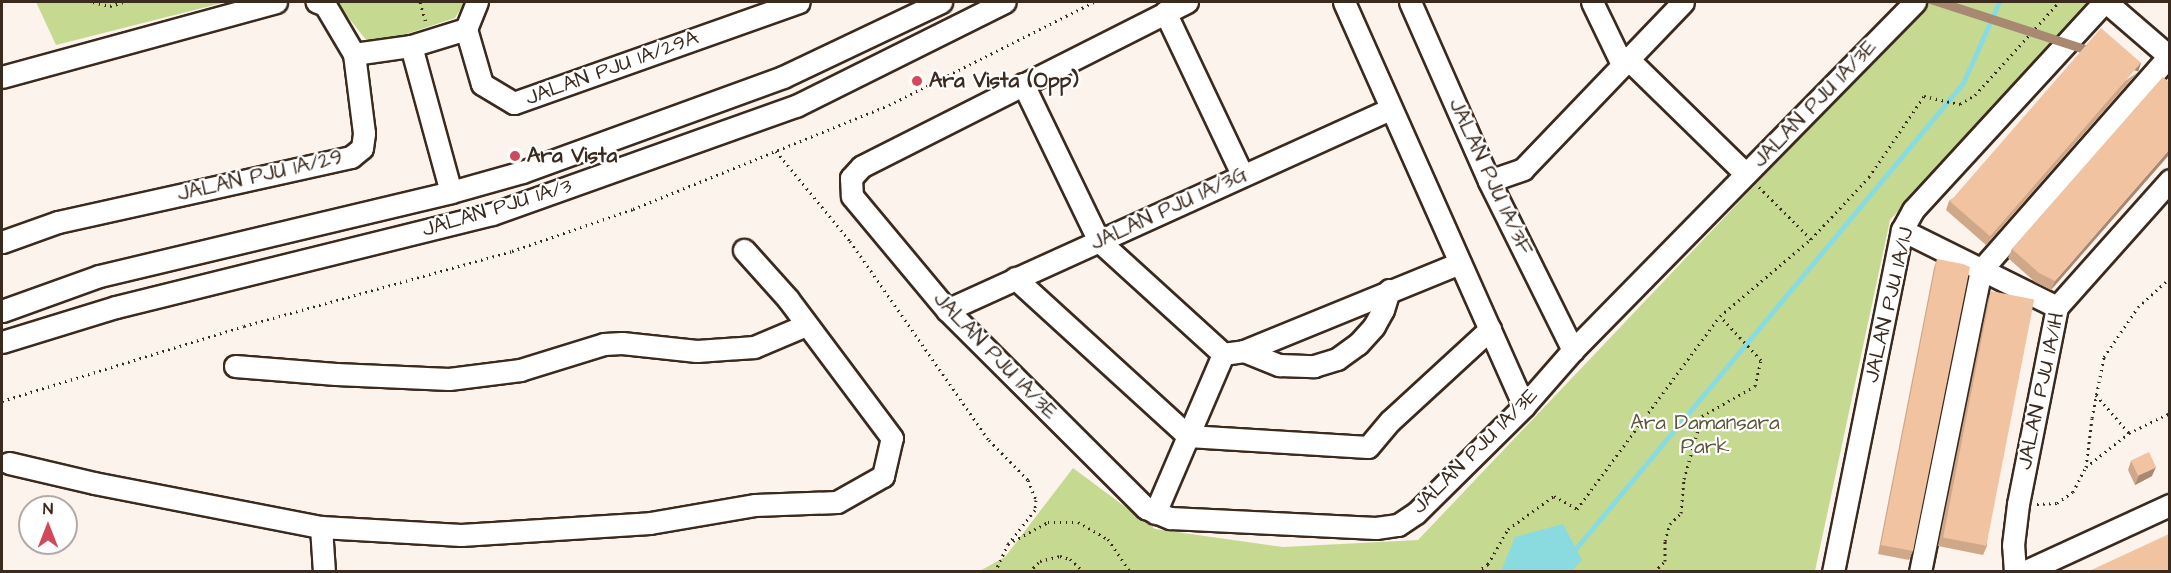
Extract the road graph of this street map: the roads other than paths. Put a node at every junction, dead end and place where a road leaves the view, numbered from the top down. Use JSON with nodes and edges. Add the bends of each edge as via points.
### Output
{"nodes":[{"id":1,"x":276,"y":2,"type":"edge"},
{"id":2,"x":317,"y":2,"type":"edge"},
{"id":3,"x":477,"y":2,"type":"edge"},
{"id":4,"x":799,"y":2,"type":"edge"},
{"id":5,"x":941,"y":2,"type":"edge"},
{"id":6,"x":1005,"y":2,"type":"edge"},
{"id":7,"x":1187,"y":2,"type":"edge"},
{"id":8,"x":1344,"y":2,"type":"edge"},
{"id":9,"x":1410,"y":2,"type":"edge"},
{"id":10,"x":1592,"y":2,"type":"edge"},
{"id":11,"x":1683,"y":2,"type":"edge"},
{"id":12,"x":1915,"y":2,"type":"edge"},
{"id":13,"x":2105,"y":2,"type":"edge"},
{"id":14,"x":1165,"y":12,"type":"junction"},
{"id":15,"x":466,"y":29,"type":"junction"},
{"id":16,"x":411,"y":46,"type":"junction"},
{"id":17,"x":354,"y":54,"type":"junction"},
{"id":18,"x":2169,"y":56,"type":"edge"},
{"id":19,"x":1624,"y":61,"type":"junction"},
{"id":20,"x":2,"y":77,"type":"edge"},
{"id":21,"x":1023,"y":84,"type":"junction"},
{"id":22,"x":1392,"y":109,"type":"junction"},
{"id":23,"x":1242,"y":174,"type":"junction"},
{"id":24,"x":1746,"y":174,"type":"junction"},
{"id":25,"x":2169,"y":180,"type":"edge"},
{"id":26,"x":1489,"y":181,"type":"junction"},
{"id":27,"x":451,"y":192,"type":"junction"},
{"id":28,"x":1902,"y":230,"type":"junction"},
{"id":29,"x":1099,"y":241,"type":"junction"},
{"id":30,"x":2,"y":242,"type":"edge"},
{"id":31,"x":744,"y":250,"type":"dead end"},
{"id":32,"x":1460,"y":263,"type":"junction"},
{"id":33,"x":1981,"y":270,"type":"junction"},
{"id":34,"x":1015,"y":278,"type":"junction"},
{"id":35,"x":1389,"y":290,"type":"junction"},
{"id":36,"x":2057,"y":308,"type":"junction"},
{"id":37,"x":947,"y":310,"type":"junction"},
{"id":38,"x":2,"y":311,"type":"edge"},
{"id":39,"x":806,"y":325,"type":"junction"},
{"id":40,"x":1490,"y":329,"type":"junction"},
{"id":41,"x":2,"y":342,"type":"edge"},
{"id":42,"x":1573,"y":350,"type":"junction"},
{"id":43,"x":1234,"y":352,"type":"junction"},
{"id":44,"x":235,"y":366,"type":"dead end"},
{"id":45,"x":1524,"y":406,"type":"junction"},
{"id":46,"x":1188,"y":436,"type":"junction"},
{"id":47,"x":9,"y":463,"type":"dead end"},
{"id":48,"x":2169,"y":505,"type":"edge"},
{"id":49,"x":1155,"y":513,"type":"junction"},
{"id":50,"x":321,"y":527,"type":"junction"},
{"id":51,"x":324,"y":572,"type":"edge"},
{"id":52,"x":1833,"y":572,"type":"edge"},
{"id":53,"x":1920,"y":572,"type":"edge"},
{"id":54,"x":2015,"y":572,"type":"edge"},
{"id":55,"x":2024,"y":572,"type":"edge"}],
"edges":[{"from":1,"to":20,"type":"street"},
{"from":2,"to":17,"type":"street","name":"JALAN PJU 1A/29","via":[[324,5]]},
{"from":3,"to":15,"type":"street"},
{"from":4,"to":15,"type":"street","name":"JALAN PJU 1A/29A","via":[[514,103],[482,84]]},
{"from":5,"to":27,"type":"street","name":"JALAN PJU 1A/3","via":[[783,77],[522,172]]},
{"from":6,"to":41,"type":"street","name":"JALAN PJU 1A/3","via":[[796,106],[492,214],[116,307]]},
{"from":7,"to":14,"type":"street"},
{"from":8,"to":22,"type":"street"},
{"from":9,"to":26,"type":"street","name":"JALAN PJU 1A/3F"},
{"from":10,"to":19,"type":"street"},
{"from":11,"to":19,"type":"street"},
{"from":12,"to":24,"type":"street","name":"JALAN PJU 1A/3E"},
{"from":13,"to":18,"type":"street"},
{"from":13,"to":28,"type":"street","name":"JALAN PJU 1A/1J","via":[[1913,210]]},
{"from":14,"to":21,"type":"street"},
{"from":14,"to":23,"type":"street"},
{"from":15,"to":16,"type":"street"},
{"from":16,"to":17,"type":"street"},
{"from":16,"to":27,"type":"street"},
{"from":17,"to":30,"type":"street","name":"JALAN PJU 1A/29","via":[[364,133],[362,148],[351,157],[58,222]]},
{"from":18,"to":33,"type":"street"},
{"from":19,"to":24,"type":"street"},
{"from":19,"to":26,"type":"street","via":[[1523,169]]},
{"from":21,"to":29,"type":"street"},
{"from":21,"to":37,"type":"street","name":"JALAN PJU 1A/3E","via":[[861,167],[851,177],[852,196]]},
{"from":22,"to":23,"type":"street","name":"JALAN PJU 1A/3G"},
{"from":22,"to":32,"type":"street"},
{"from":23,"to":29,"type":"street","name":"JALAN PJU 1A/3G"},
{"from":24,"to":42,"type":"street","name":"JALAN PJU 1A/3E"},
{"from":25,"to":36,"type":"street","name":"JALAN PJU 1A/1H"},
{"from":26,"to":42,"type":"street","name":"JALAN PJU 1A/3F"},
{"from":27,"to":38,"type":"street","name":"JALAN PJU 1A/3","via":[[99,276]]},
{"from":28,"to":33,"type":"street"},
{"from":28,"to":52,"type":"street","name":"JALAN PJU 1A/1J"},
{"from":29,"to":34,"type":"street","name":"JALAN PJU 1A/3G"},
{"from":29,"to":43,"type":"street"},
{"from":31,"to":39,"type":"street"},
{"from":32,"to":35,"type":"street"},
{"from":32,"to":40,"type":"street"},
{"from":33,"to":36,"type":"street"},
{"from":33,"to":53,"type":"street"},
{"from":34,"to":37,"type":"street","name":"JALAN PJU 1A/3G"},
{"from":34,"to":46,"type":"street"},
{"from":35,"to":43,"type":"street"},
{"from":35,"to":43,"type":"street","via":[[1374,326],[1337,359],[1314,366],[1279,365]]},
{"from":36,"to":54,"type":"street","name":"JALAN PJU 1A/1H","via":[[2018,504],[2013,545]]},
{"from":37,"to":49,"type":"street","name":"JALAN PJU 1A/3E"},
{"from":39,"to":44,"type":"street","via":[[754,347],[697,351],[604,344],[520,370],[449,379]]},
{"from":39,"to":50,"type":"street","via":[[892,438],[883,476],[837,502],[755,505],[650,523],[461,535]]},
{"from":40,"to":45,"type":"street"},
{"from":40,"to":46,"type":"street","via":[[1390,421],[1368,447]]},
{"from":42,"to":45,"type":"street","name":"JALAN PJU 1A/3E"},
{"from":43,"to":46,"type":"street"},
{"from":45,"to":49,"type":"street","name":"JALAN PJU 1A/3E","via":[[1416,513],[1398,525],[1376,528],[1170,518]]},
{"from":46,"to":49,"type":"street"},
{"from":47,"to":50,"type":"street"},
{"from":48,"to":55,"type":"street"},
{"from":50,"to":51,"type":"street"}]}
